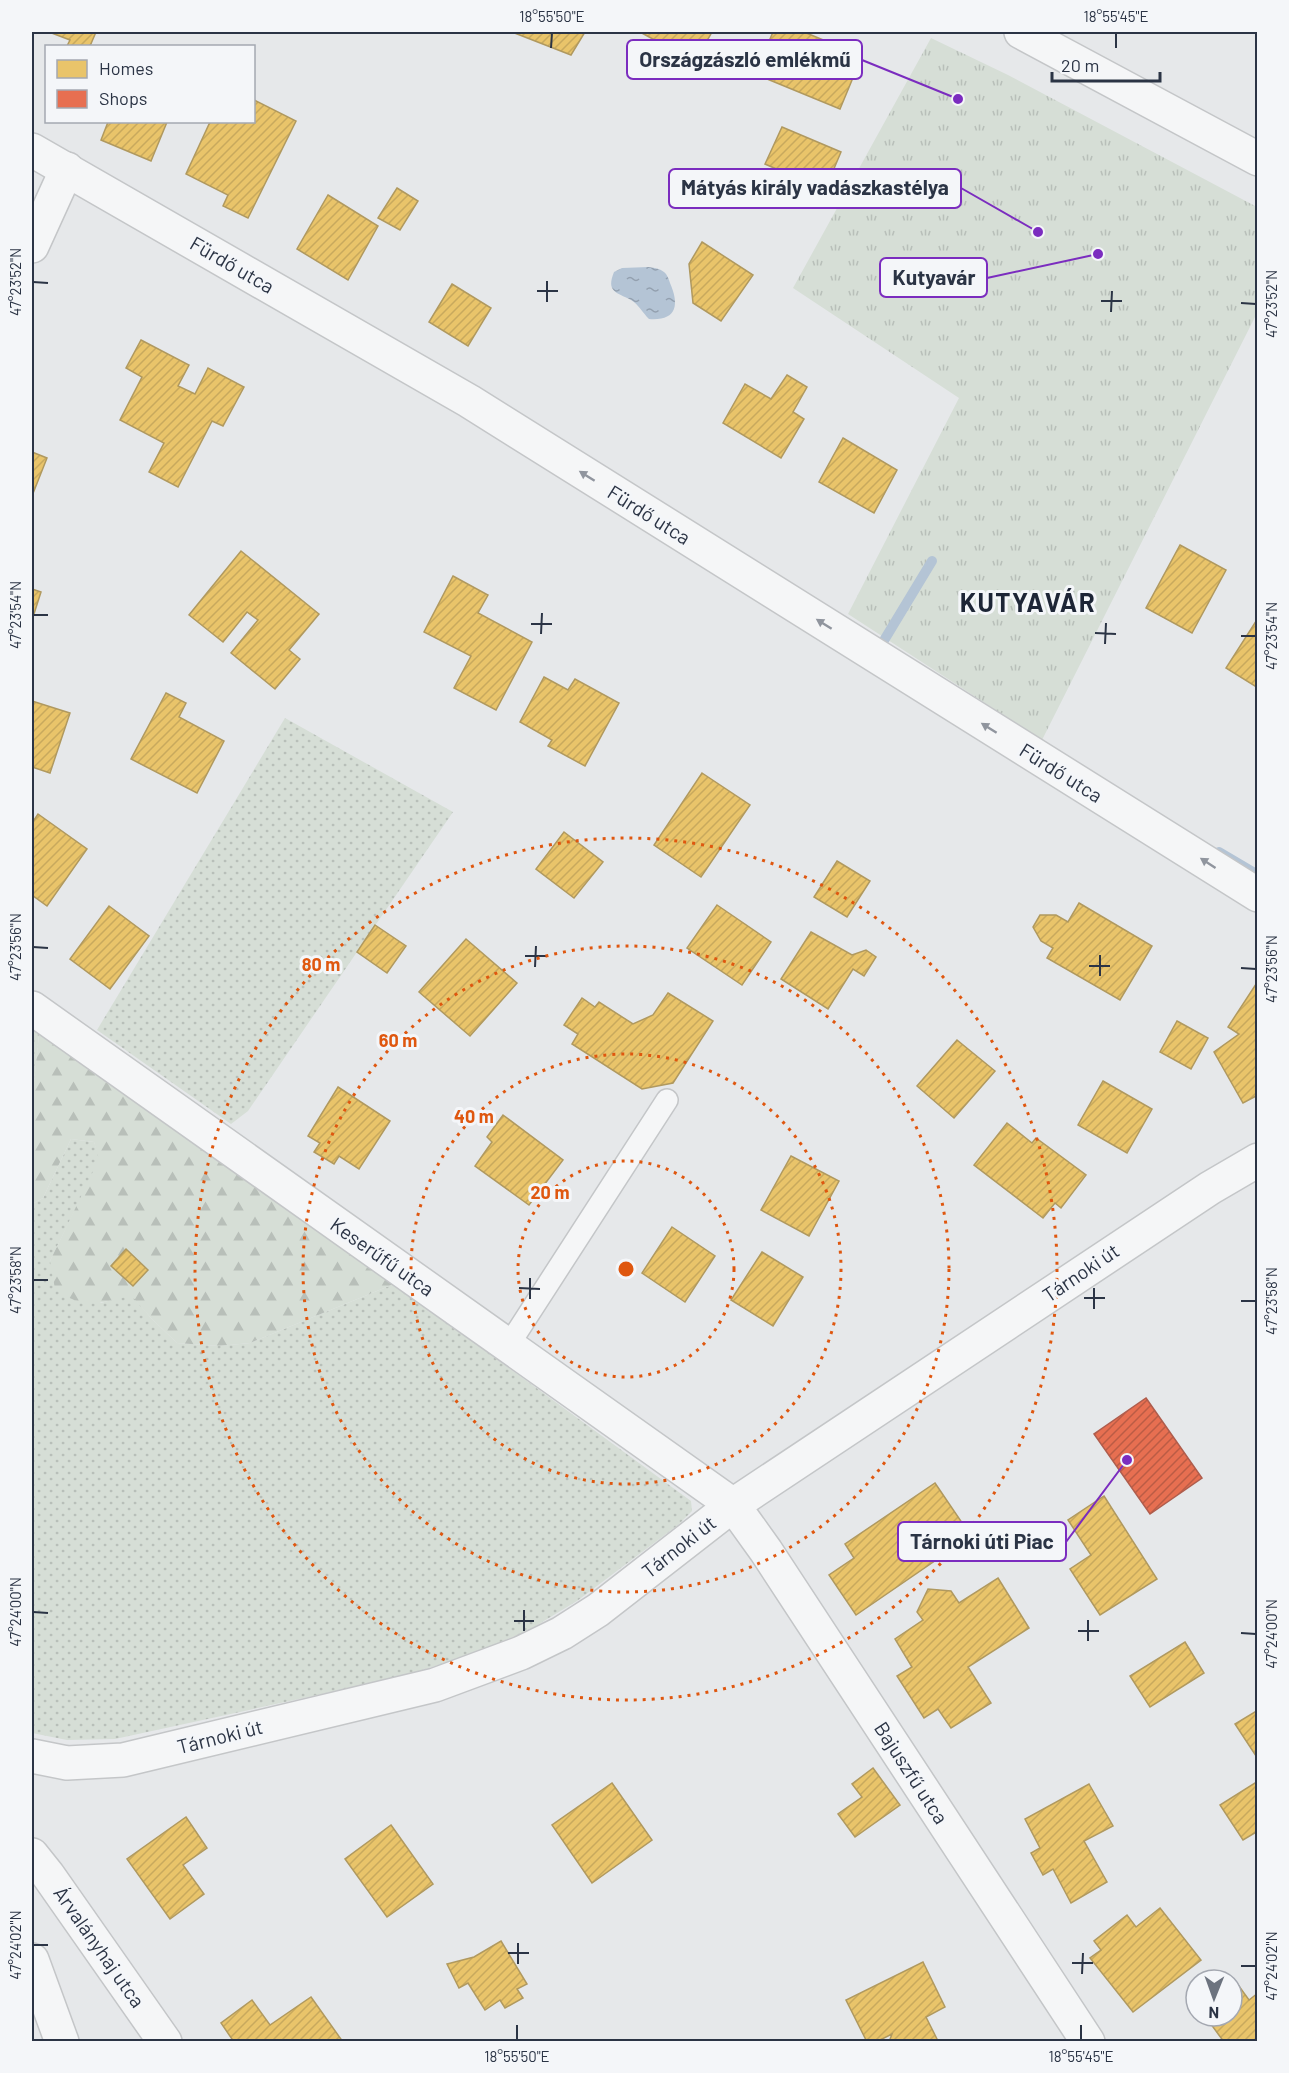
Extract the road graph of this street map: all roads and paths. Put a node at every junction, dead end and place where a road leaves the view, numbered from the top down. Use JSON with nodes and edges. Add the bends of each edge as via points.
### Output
{"nodes":[{"id":1,"x":1021,"y":32,"type":"edge"},
{"id":2,"x":32,"y":150,"type":"edge"},
{"id":3,"x":1257,"y":159,"type":"edge"},
{"id":4,"x":67,"y":169,"type":"junction"},
{"id":5,"x":32,"y":246,"type":"edge"},
{"id":6,"x":1257,"y":895,"type":"edge"},
{"id":7,"x":32,"y":1008,"type":"edge"},
{"id":8,"x":667,"y":1100,"type":"dead end"},
{"id":9,"x":1257,"y":1160,"type":"edge"},
{"id":10,"x":508,"y":1346,"type":"junction"},
{"id":11,"x":733,"y":1505,"type":"junction"},
{"id":12,"x":32,"y":1756,"type":"edge"},
{"id":13,"x":32,"y":1855,"type":"edge"},
{"id":14,"x":32,"y":1960,"type":"edge"},
{"id":15,"x":62,"y":2042,"type":"edge"},
{"id":16,"x":165,"y":2042,"type":"edge"},
{"id":17,"x":1088,"y":2042,"type":"edge"}],
"edges":[{"from":1,"to":3,"type":"street"},
{"from":2,"to":4,"type":"street","name":"Fürdő utca"},
{"from":4,"to":5,"type":"street"},
{"from":6,"to":4,"type":"street","name":"Fürdő utca","one_way":true,"via":[[469,401]]},
{"from":7,"to":10,"type":"street","name":"Keserűfű utca"},
{"from":8,"to":10,"type":"lane"},
{"from":9,"to":11,"type":"street","name":"Tárnoki út"},
{"from":10,"to":11,"type":"street","name":"Keserűfű utca"},
{"from":11,"to":12,"type":"street","name":"Tárnoki út","via":[[562,1634],[435,1684],[123,1761],[68,1762]]},
{"from":11,"to":17,"type":"street","name":"Bajuszfű utca"},
{"from":13,"to":16,"type":"street","name":"Árvalányhaj utca"},
{"from":14,"to":15,"type":"street"}]}
